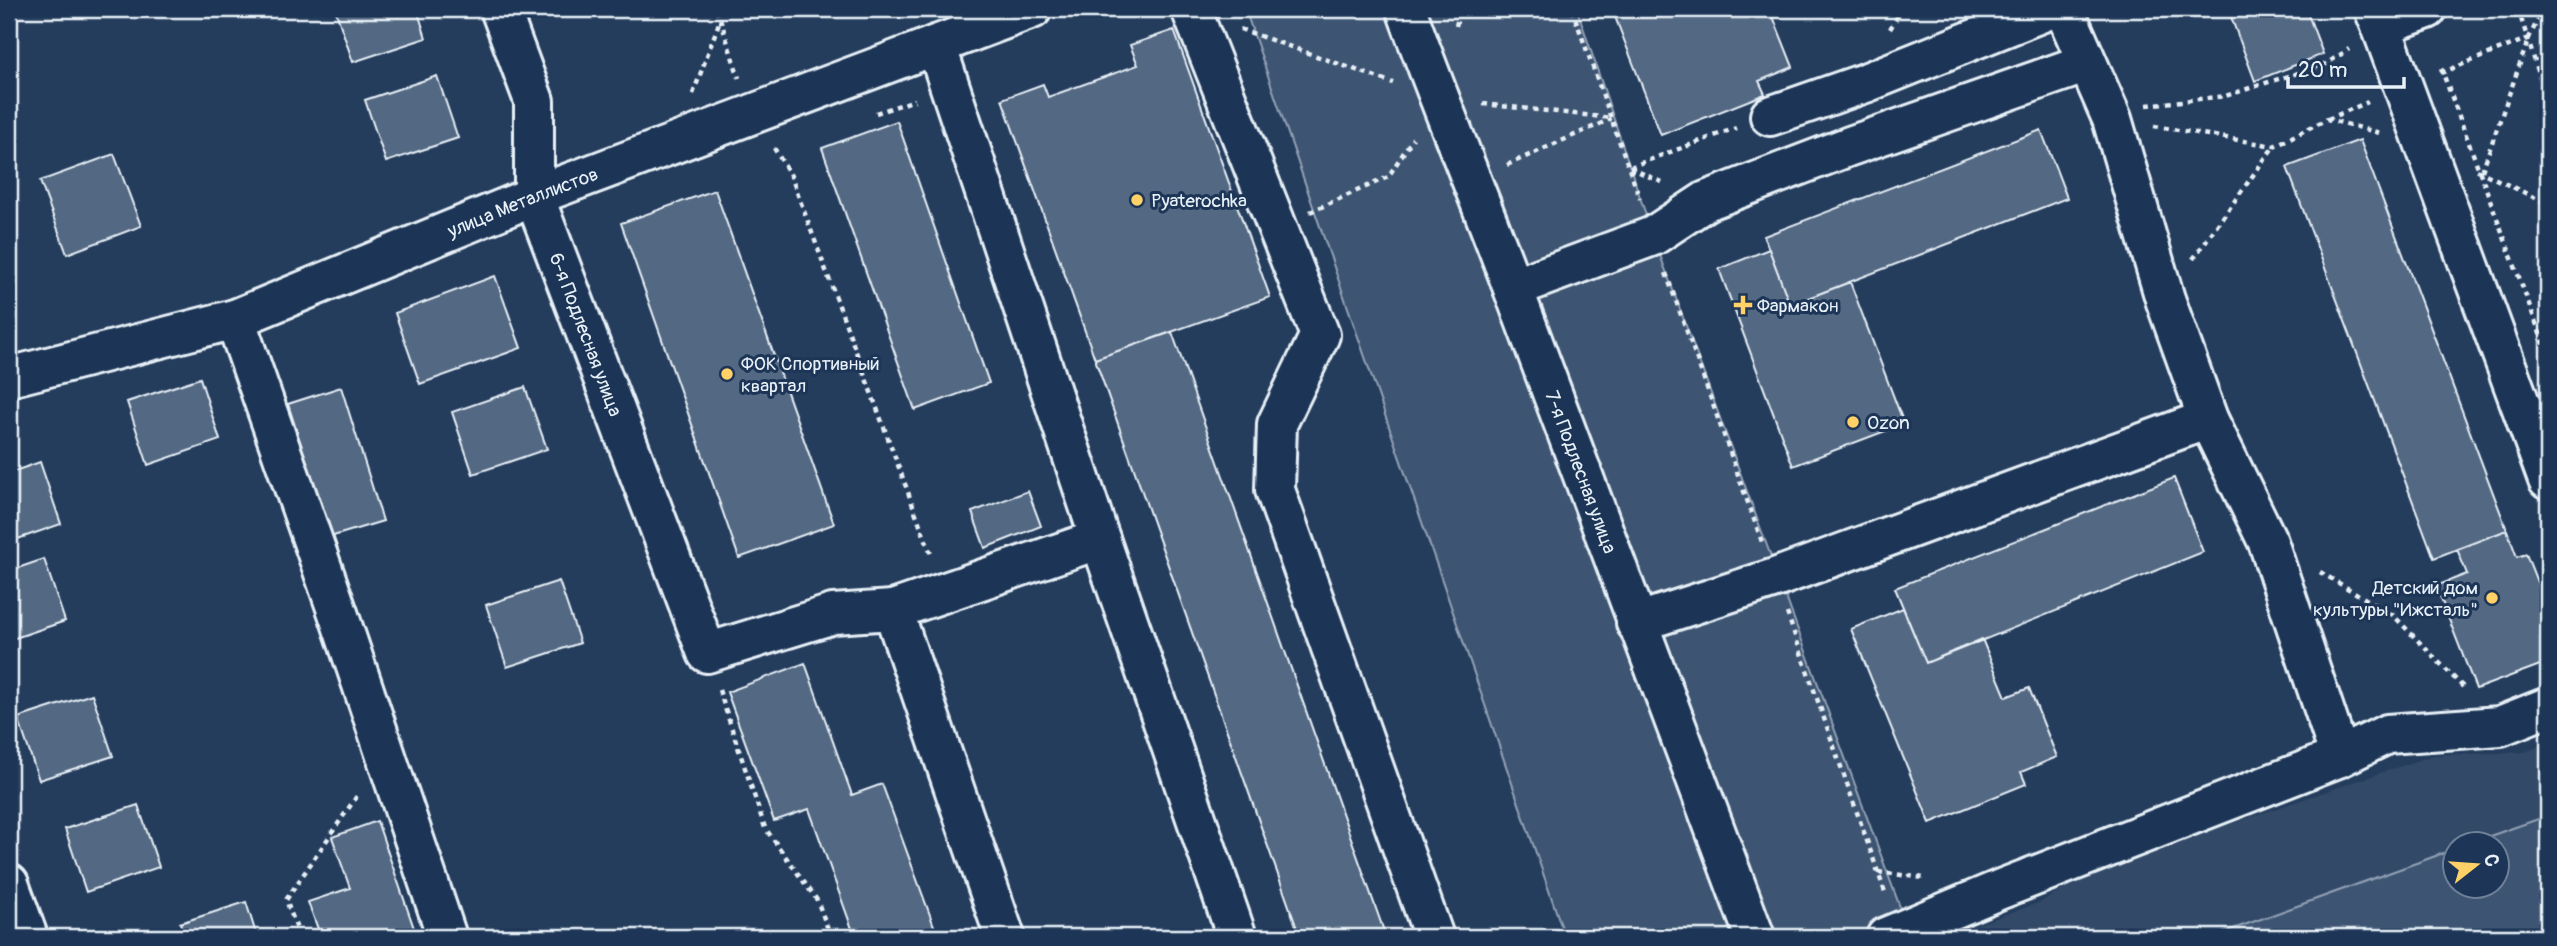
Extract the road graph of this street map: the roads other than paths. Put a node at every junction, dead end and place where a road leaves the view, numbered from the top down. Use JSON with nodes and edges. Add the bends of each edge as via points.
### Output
{"nodes":[{"id":1,"x":500,"y":9,"type":"edge"},
{"id":2,"x":1032,"y":9,"type":"edge"},
{"id":3,"x":1406,"y":9,"type":"edge"},
{"id":4,"x":2050,"y":9,"type":"edge"},
{"id":5,"x":2064,"y":9,"type":"edge"},
{"id":6,"x":1192,"y":10,"type":"edge"},
{"id":7,"x":2423,"y":10,"type":"edge"},
{"id":8,"x":2377,"y":18,"type":"edge"},
{"id":9,"x":936,"y":45,"type":"junction"},
{"id":10,"x":2087,"y":63,"type":"junction"},
{"id":11,"x":1770,"y":116,"type":"road end"},
{"id":12,"x":534,"y":196,"type":"junction"},
{"id":13,"x":1513,"y":288,"type":"junction"},
{"id":14,"x":235,"y":318,"type":"junction"},
{"id":15,"x":9,"y":377,"type":"edge"},
{"id":16,"x":2208,"y":419,"type":"junction"},
{"id":17,"x":2538,"y":419,"type":"edge"},
{"id":18,"x":2548,"y":480,"type":"edge"},
{"id":19,"x":1100,"y":539,"type":"junction"},
{"id":20,"x":893,"y":610,"type":"junction"},
{"id":21,"x":1636,"y":623,"type":"junction"},
{"id":22,"x":2548,"y":707,"type":"edge"},
{"id":23,"x":2340,"y":757,"type":"junction"},
{"id":24,"x":1892,"y":934,"type":"edge"},
{"id":25,"x":447,"y":937,"type":"edge"},
{"id":26,"x":1005,"y":937,"type":"edge"},
{"id":27,"x":1237,"y":937,"type":"edge"},
{"id":28,"x":1434,"y":937,"type":"edge"},
{"id":29,"x":1755,"y":937,"type":"edge"}],
"edges":[{"from":1,"to":12,"type":"street","name":"6-я Подлесная улица","via":[[534,101]]},
{"from":2,"to":9,"type":"street","name":"улица Металлистов"},
{"from":3,"to":13,"type":"street","name":"7-я Подлесная улица"},
{"from":4,"to":11,"type":"street"},
{"from":5,"to":10,"type":"street"},
{"from":6,"to":28,"type":"street","via":[[1320,334],[1277,424],[1275,490]]},
{"from":7,"to":8,"type":"street"},
{"from":8,"to":17,"type":"street","via":[[2456,230]]},
{"from":9,"to":12,"type":"street","name":"улица Металлистов"},
{"from":9,"to":19,"type":"street"},
{"from":10,"to":13,"type":"street","via":[[1706,201],[1653,236]]},
{"from":10,"to":16,"type":"street","via":[[2110,114],[2165,299]]},
{"from":12,"to":14,"type":"street","name":"улица Металлистов"},
{"from":12,"to":20,"type":"street","name":"6-я Подлесная улица","via":[[706,653],[833,614]]},
{"from":13,"to":21,"type":"street","name":"7-я Подлесная улица"},
{"from":14,"to":15,"type":"street","name":"улица Металлистов"},
{"from":14,"to":25,"type":"street"},
{"from":16,"to":21,"type":"street","via":[[1775,578]]},
{"from":16,"to":23,"type":"street","via":[[2268,542]]},
{"from":17,"to":18,"type":"street"},
{"from":19,"to":20,"type":"street"},
{"from":19,"to":27,"type":"street"},
{"from":20,"to":26,"type":"street"},
{"from":21,"to":29,"type":"street","name":"7-я Подлесная улица"},
{"from":22,"to":23,"type":"street","via":[[2500,726],[2387,734]]},
{"from":23,"to":24,"type":"street"}]}
